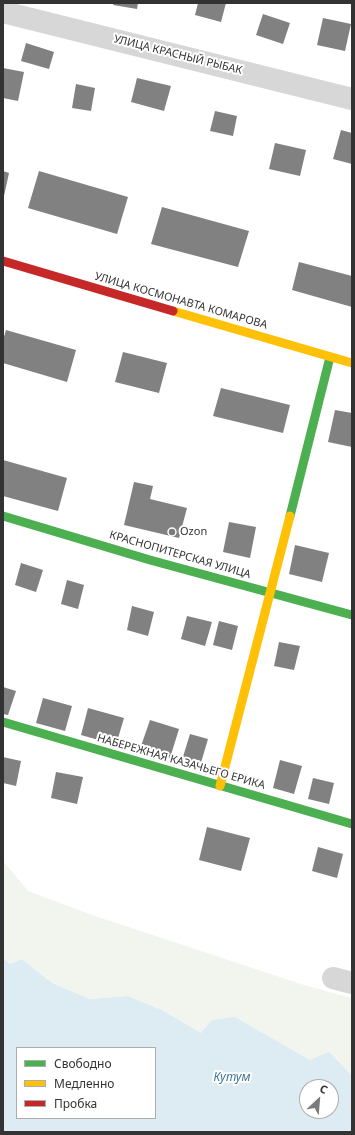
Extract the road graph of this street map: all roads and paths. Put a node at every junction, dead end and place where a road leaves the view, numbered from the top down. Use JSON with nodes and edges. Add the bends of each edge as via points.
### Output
{"nodes":[{"id":1,"x":3,"y":12,"type":"edge"},
{"id":2,"x":352,"y":99,"type":"edge"},
{"id":3,"x":3,"y":261,"type":"edge"},
{"id":4,"x":330,"y":357,"type":"junction"},
{"id":5,"x":352,"y":363,"type":"edge"},
{"id":6,"x":3,"y":516,"type":"edge"},
{"id":7,"x":271,"y":594,"type":"junction"},
{"id":8,"x":352,"y":615,"type":"edge"},
{"id":9,"x":3,"y":722,"type":"edge"},
{"id":10,"x":220,"y":786,"type":"junction"},
{"id":11,"x":352,"y":824,"type":"edge"}],
"edges":[{"from":1,"to":2,"type":"street","name":"УЛИЦА КРАСНЫЙ РЫБАК"},
{"from":3,"to":4,"type":"street","name":"УЛИЦА КОСМОНАВТА КОМАРОВА"},
{"from":4,"to":5,"type":"street","name":"УЛИЦА КОСМОНАВТА КОМАРОВА"},
{"from":4,"to":7,"type":"street"},
{"from":6,"to":7,"type":"street","name":"КРАСНОПИТЕРСКАЯ УЛИЦА"},
{"from":7,"to":8,"type":"street","name":"КРАСНОПИТЕРСКАЯ УЛИЦА"},
{"from":7,"to":10,"type":"street"},
{"from":9,"to":10,"type":"street","name":"НАБЕРЕЖНАЯ КАЗАЧЬЕГО ЕРИКА"},
{"from":10,"to":11,"type":"street","name":"НАБЕРЕЖНАЯ КАЗАЧЬЕГО ЕРИКА"}]}
